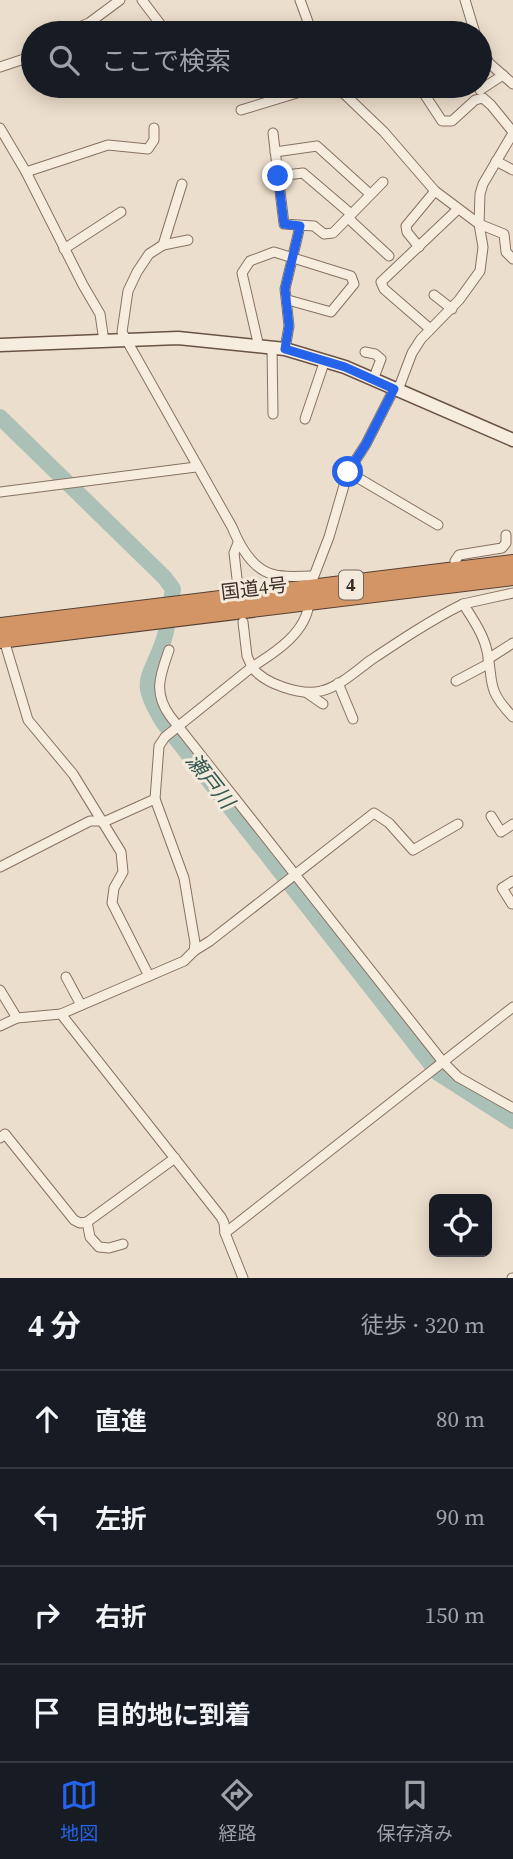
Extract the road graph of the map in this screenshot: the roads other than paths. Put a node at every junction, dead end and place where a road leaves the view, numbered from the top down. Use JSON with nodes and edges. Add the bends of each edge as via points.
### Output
{"nodes":[{"id":1,"x":120,"y":0,"type":"edge"},
{"id":2,"x":142,"y":0,"type":"edge"},
{"id":3,"x":300,"y":0,"type":"edge"},
{"id":4,"x":465,"y":0,"type":"edge"},
{"id":5,"x":92,"y":21,"type":"edge"},
{"id":6,"x":158,"y":21,"type":"edge"},
{"id":7,"x":308,"y":21,"type":"edge"},
{"id":8,"x":471,"y":21,"type":"edge"},
{"id":9,"x":21,"y":60,"type":"edge"},
{"id":10,"x":0,"y":67,"type":"edge"},
{"id":11,"x":492,"y":67,"type":"edge"},
{"id":12,"x":503,"y":75,"type":"junction"},
{"id":13,"x":492,"y":83,"type":"edge"},
{"id":14,"x":513,"y":84,"type":"edge"},
{"id":15,"x":280,"y":98,"type":"edge"},
{"id":16,"x":349,"y":98,"type":"edge"},
{"id":17,"x":427,"y":98,"type":"edge"},
{"id":18,"x":476,"y":98,"type":"edge"},
{"id":19,"x":486,"y":98,"type":"edge"},
{"id":20,"x":241,"y":110,"type":"dead end"},
{"id":21,"x":0,"y":128,"type":"edge"},
{"id":22,"x":154,"y":128,"type":"dead end"},
{"id":23,"x":513,"y":132,"type":"edge"},
{"id":24,"x":273,"y":133,"type":"dead end"},
{"id":25,"x":275,"y":152,"type":"junction"},
{"id":26,"x":496,"y":161,"type":"junction"},
{"id":27,"x":513,"y":170,"type":"edge"},
{"id":28,"x":26,"y":172,"type":"junction"},
{"id":29,"x":278,"y":176,"type":"junction"},
{"id":30,"x":383,"y":182,"type":"dead end"},
{"id":31,"x":182,"y":184,"type":"dead end"},
{"id":32,"x":435,"y":191,"type":"junction"},
{"id":33,"x":370,"y":194,"type":"junction"},
{"id":34,"x":457,"y":210,"type":"junction"},
{"id":35,"x":121,"y":212,"type":"dead end"},
{"id":36,"x":350,"y":216,"type":"junction"},
{"id":37,"x":479,"y":224,"type":"junction"},
{"id":38,"x":300,"y":226,"type":"junction"},
{"id":39,"x":508,"y":235,"type":"edge"},
{"id":40,"x":188,"y":240,"type":"dead end"},
{"id":41,"x":163,"y":245,"type":"junction"},
{"id":42,"x":419,"y":247,"type":"junction"},
{"id":43,"x":64,"y":249,"type":"junction"},
{"id":44,"x":389,"y":256,"type":"dead end"},
{"id":45,"x":293,"y":259,"type":"junction"},
{"id":46,"x":513,"y":260,"type":"edge"},
{"id":47,"x":434,"y":295,"type":"dead end"},
{"id":48,"x":288,"y":300,"type":"junction"},
{"id":49,"x":452,"y":309,"type":"junction"},
{"id":50,"x":429,"y":328,"type":"junction"},
{"id":51,"x":104,"y":341,"type":"junction"},
{"id":52,"x":125,"y":341,"type":"junction"},
{"id":53,"x":0,"y":345,"type":"edge"},
{"id":54,"x":272,"y":348,"type":"junction"},
{"id":55,"x":365,"y":352,"type":"dead end"},
{"id":56,"x":325,"y":360,"type":"junction"},
{"id":57,"x":373,"y":380,"type":"junction"},
{"id":58,"x":396,"y":389,"type":"junction"},
{"id":59,"x":273,"y":414,"type":"dead end"},
{"id":60,"x":305,"y":419,"type":"dead end"},
{"id":61,"x":513,"y":439,"type":"edge"},
{"id":62,"x":196,"y":467,"type":"junction"},
{"id":63,"x":348,"y":472,"type":"junction"},
{"id":64,"x":0,"y":492,"type":"edge"},
{"id":65,"x":438,"y":524,"type":"dead end"},
{"id":66,"x":506,"y":535,"type":"dead end"},
{"id":67,"x":238,"y":542,"type":"junction"},
{"id":68,"x":513,"y":564,"type":"edge"},
{"id":69,"x":456,"y":571,"type":"junction"},
{"id":70,"x":513,"y":577,"type":"edge"},
{"id":71,"x":238,"y":587,"type":"dead end"},
{"id":72,"x":311,"y":589,"type":"junction"},
{"id":73,"x":513,"y":593,"type":"edge"},
{"id":74,"x":463,"y":604,"type":"junction"},
{"id":75,"x":243,"y":622,"type":"dead end"},
{"id":76,"x":1,"y":635,"type":"edge"},
{"id":77,"x":513,"y":643,"type":"edge"},
{"id":78,"x":169,"y":650,"type":"dead end"},
{"id":79,"x":488,"y":661,"type":"junction"},
{"id":80,"x":252,"y":667,"type":"junction"},
{"id":81,"x":456,"y":681,"type":"dead end"},
{"id":82,"x":338,"y":683,"type":"junction"},
{"id":83,"x":307,"y":692,"type":"junction"},
{"id":84,"x":323,"y":704,"type":"dead end"},
{"id":85,"x":513,"y":717,"type":"edge"},
{"id":86,"x":353,"y":719,"type":"dead end"},
{"id":87,"x":177,"y":728,"type":"junction"},
{"id":88,"x":155,"y":799,"type":"junction"},
{"id":89,"x":491,"y":817,"type":"dead end"},
{"id":90,"x":102,"y":821,"type":"junction"},
{"id":91,"x":458,"y":824,"type":"dead end"},
{"id":92,"x":513,"y":824,"type":"edge"},
{"id":93,"x":0,"y":867,"type":"edge"},
{"id":94,"x":294,"y":875,"type":"junction"},
{"id":95,"x":513,"y":881,"type":"edge"},
{"id":96,"x":512,"y":904,"type":"edge"},
{"id":97,"x":194,"y":951,"type":"junction"},
{"id":98,"x":149,"y":976,"type":"junction"},
{"id":99,"x":66,"y":977,"type":"dead end"},
{"id":100,"x":0,"y":990,"type":"edge"},
{"id":101,"x":81,"y":1005,"type":"junction"},
{"id":102,"x":513,"y":1007,"type":"edge"},
{"id":103,"x":61,"y":1014,"type":"junction"},
{"id":104,"x":17,"y":1018,"type":"junction"},
{"id":105,"x":0,"y":1026,"type":"edge"},
{"id":106,"x":442,"y":1063,"type":"junction"},
{"id":107,"x":513,"y":1108,"type":"edge"},
{"id":108,"x":0,"y":1138,"type":"edge"},
{"id":109,"x":175,"y":1158,"type":"junction"},
{"id":110,"x":88,"y":1222,"type":"junction"},
{"id":111,"x":225,"y":1233,"type":"junction"},
{"id":112,"x":123,"y":1244,"type":"dead end"},
{"id":113,"x":243,"y":1278,"type":"edge"}],
"edges":[{"from":1,"to":5,"type":"street"},
{"from":2,"to":6,"type":"street"},
{"from":3,"to":7,"type":"street"},
{"from":4,"to":8,"type":"street"},
{"from":9,"to":10,"type":"street"},
{"from":11,"to":12,"type":"street"},
{"from":12,"to":13,"type":"street"},
{"from":12,"to":14,"type":"street"},
{"from":15,"to":20,"type":"street"},
{"from":16,"to":32,"type":"street"},
{"from":17,"to":18,"type":"street","via":[[446,122]]},
{"from":19,"to":23,"type":"street"},
{"from":21,"to":28,"type":"street"},
{"from":22,"to":28,"type":"street","via":[[148,149],[108,145]]},
{"from":23,"to":26,"type":"street"},
{"from":24,"to":25,"type":"street"},
{"from":25,"to":29,"type":"street"},
{"from":25,"to":33,"type":"street","via":[[317,146]]},
{"from":26,"to":27,"type":"street"},
{"from":26,"to":37,"type":"street","via":[[480,194]]},
{"from":28,"to":43,"type":"street"},
{"from":29,"to":36,"type":"street","via":[[303,173]]},
{"from":29,"to":38,"type":"street","via":[[284,224]]},
{"from":30,"to":33,"type":"street"},
{"from":31,"to":41,"type":"street"},
{"from":32,"to":34,"type":"street"},
{"from":32,"to":42,"type":"street","via":[[406,226]]},
{"from":33,"to":36,"type":"street"},
{"from":34,"to":37,"type":"street"},
{"from":34,"to":42,"type":"street"},
{"from":35,"to":43,"type":"street"},
{"from":36,"to":38,"type":"street","via":[[333,233]]},
{"from":36,"to":44,"type":"street"},
{"from":37,"to":39,"type":"street"},
{"from":37,"to":49,"type":"street","via":[[480,269]]},
{"from":38,"to":45,"type":"street"},
{"from":39,"to":46,"type":"street","via":[[506,253]]},
{"from":40,"to":41,"type":"street"},
{"from":41,"to":52,"type":"street","via":[[149,254],[128,291],[121,332]]},
{"from":42,"to":50,"type":"street","via":[[384,277],[381,285]]},
{"from":43,"to":51,"type":"street","via":[[100,314]]},
{"from":45,"to":48,"type":"street","via":[[285,289]]},
{"from":45,"to":48,"type":"street","via":[[351,276],[354,284],[331,312]]},
{"from":45,"to":54,"type":"street","via":[[274,252],[250,261],[242,273]]},
{"from":47,"to":49,"type":"street"},
{"from":48,"to":54,"type":"street","via":[[289,326]]},
{"from":49,"to":50,"type":"street"},
{"from":50,"to":58,"type":"street"},
{"from":51,"to":52,"type":"street"},
{"from":51,"to":53,"type":"street"},
{"from":52,"to":54,"type":"street","via":[[178,338]]},
{"from":52,"to":62,"type":"street"},
{"from":54,"to":56,"type":"street"},
{"from":54,"to":59,"type":"street"},
{"from":55,"to":57,"type":"street","via":[[381,359]]},
{"from":56,"to":57,"type":"street"},
{"from":56,"to":60,"type":"street"},
{"from":57,"to":58,"type":"street"},
{"from":58,"to":61,"type":"street"},
{"from":58,"to":63,"type":"street"},
{"from":62,"to":64,"type":"street"},
{"from":62,"to":67,"type":"street"},
{"from":63,"to":65,"type":"street"},
{"from":63,"to":72,"type":"street"},
{"from":66,"to":69,"type":"street","via":[[502,548],[459,555]]},
{"from":67,"to":71,"type":"street","via":[[234,553]]},
{"from":67,"to":72,"type":"street","via":[[266,572]]},
{"from":68,"to":69,"type":"highway","name":"国道4号","number":"4"},
{"from":69,"to":72,"type":"highway","name":"国道4号","number":"4"},
{"from":70,"to":72,"type":"highway","name":"国道4号","number":"4"},
{"from":72,"to":76,"type":"highway","name":"国道4号","number":"4","via":[[191,611]]},
{"from":72,"to":80,"type":"street","via":[[306,620],[276,651]]},
{"from":73,"to":74,"type":"street"},
{"from":74,"to":79,"type":"street","via":[[479,630]]},
{"from":74,"to":82,"type":"street"},
{"from":75,"to":80,"type":"street"},
{"from":76,"to":90,"type":"street","via":[[28,720],[73,774]]},
{"from":77,"to":79,"type":"street"},
{"from":78,"to":87,"type":"street","via":[[159,693]]},
{"from":79,"to":81,"type":"street"},
{"from":79,"to":85,"type":"street","via":[[494,693]]},
{"from":80,"to":83,"type":"street","via":[[266,679]]},
{"from":80,"to":87,"type":"street"},
{"from":82,"to":83,"type":"street"},
{"from":82,"to":86,"type":"street"},
{"from":83,"to":84,"type":"street"},
{"from":87,"to":88,"type":"street","via":[[159,746]]},
{"from":87,"to":94,"type":"street"},
{"from":88,"to":90,"type":"street"},
{"from":88,"to":97,"type":"street","via":[[184,878]]},
{"from":89,"to":92,"type":"street","via":[[501,832]]},
{"from":90,"to":93,"type":"street","via":[[90,821]]},
{"from":90,"to":98,"type":"street","via":[[124,865],[112,903]]},
{"from":91,"to":94,"type":"street","via":[[413,850],[374,813]]},
{"from":94,"to":97,"type":"street"},
{"from":94,"to":106,"type":"street"},
{"from":95,"to":96,"type":"street","via":[[502,888]]},
{"from":97,"to":98,"type":"street","via":[[184,961]]},
{"from":98,"to":101,"type":"street"},
{"from":99,"to":101,"type":"street"},
{"from":100,"to":104,"type":"street"},
{"from":101,"to":103,"type":"street"},
{"from":102,"to":106,"type":"street"},
{"from":103,"to":104,"type":"street"},
{"from":103,"to":109,"type":"street"},
{"from":104,"to":105,"type":"street"},
{"from":106,"to":107,"type":"street"},
{"from":106,"to":111,"type":"street"},
{"from":108,"to":110,"type":"street","via":[[5,1134],[74,1220]]},
{"from":109,"to":110,"type":"street"},
{"from":109,"to":111,"type":"street","via":[[221,1217]]},
{"from":110,"to":112,"type":"street","via":[[90,1237],[99,1247]]},
{"from":111,"to":113,"type":"street"}]}
